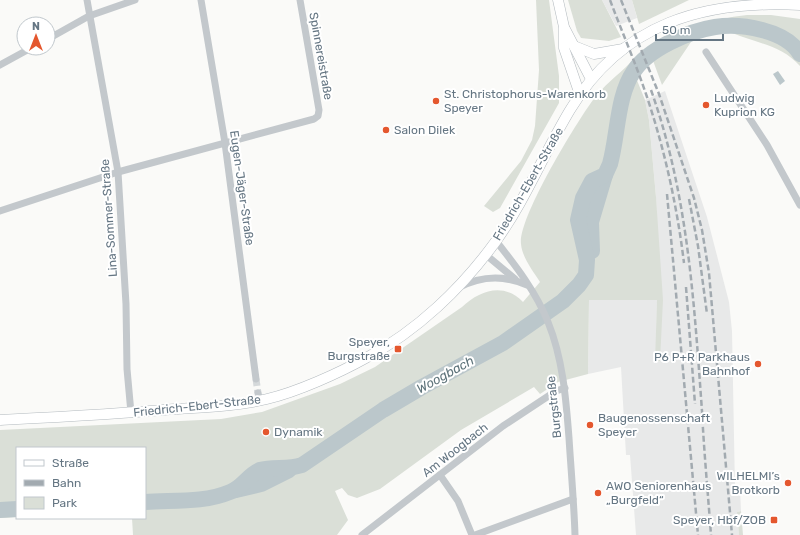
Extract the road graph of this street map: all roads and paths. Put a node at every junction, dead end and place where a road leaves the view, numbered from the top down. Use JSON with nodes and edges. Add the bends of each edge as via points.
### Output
{"nodes":[{"id":1,"x":87,"y":0,"type":"edge"},
{"id":2,"x":135,"y":0,"type":"edge"},
{"id":3,"x":201,"y":0,"type":"edge"},
{"id":4,"x":300,"y":0,"type":"edge"},
{"id":5,"x":558,"y":0,"type":"edge"},
{"id":6,"x":800,"y":5,"type":"edge"},
{"id":7,"x":89,"y":16,"type":"junction"},
{"id":8,"x":564,"y":28,"type":"junction"},
{"id":9,"x":56,"y":35,"type":"edge"},
{"id":10,"x":574,"y":46,"type":"junction"},
{"id":11,"x":623,"y":49,"type":"junction"},
{"id":12,"x":706,"y":52,"type":"dead end"},
{"id":13,"x":16,"y":56,"type":"edge"},
{"id":14,"x":0,"y":65,"type":"edge"},
{"id":15,"x":592,"y":79,"type":"junction"},
{"id":16,"x":580,"y":95,"type":"junction"},
{"id":17,"x":225,"y":143,"type":"junction"},
{"id":18,"x":118,"y":172,"type":"junction"},
{"id":19,"x":800,"y":205,"type":"edge"},
{"id":20,"x":0,"y":211,"type":"edge"},
{"id":21,"x":496,"y":241,"type":"junction"},
{"id":22,"x":485,"y":254,"type":"junction"},
{"id":23,"x":517,"y":281,"type":"junction"},
{"id":24,"x":529,"y":288,"type":"junction"},
{"id":25,"x":453,"y":291,"type":"junction"},
{"id":26,"x":256,"y":380,"type":"tunnel mouth"},
{"id":27,"x":565,"y":388,"type":"junction"},
{"id":28,"x":131,"y":412,"type":"junction"},
{"id":29,"x":0,"y":420,"type":"edge"},
{"id":30,"x":440,"y":476,"type":"junction"},
{"id":31,"x":573,"y":499,"type":"junction"},
{"id":32,"x":362,"y":535,"type":"edge"},
{"id":33,"x":472,"y":535,"type":"edge"},
{"id":34,"x":475,"y":535,"type":"edge"},
{"id":35,"x":575,"y":535,"type":"edge"}],
"edges":[{"from":1,"to":7,"type":"street","name":"Lina-Sommer-Straße"},
{"from":2,"to":7,"type":"street"},
{"from":3,"to":17,"type":"street","name":"Eugen-Jäger-Straße"},
{"from":4,"to":17,"type":"street","name":"Spinnereistraße","via":[[318,116]]},
{"from":5,"to":8,"type":"main road"},
{"from":6,"to":11,"type":"main road","name":"Friedrich-Ebert-Straße","via":[[735,4],[712,8],[648,31]]},
{"from":7,"to":9,"type":"street"},
{"from":7,"to":18,"type":"street","name":"Lina-Sommer-Straße"},
{"from":8,"to":10,"type":"main road"},
{"from":8,"to":16,"type":"main road","via":[[564,48]]},
{"from":10,"to":11,"type":"main road","via":[[594,54]]},
{"from":10,"to":15,"type":"main road"},
{"from":11,"to":15,"type":"main road","name":"Friedrich-Ebert-Straße"},
{"from":12,"to":19,"type":"street","via":[[767,145]]},
{"from":13,"to":14,"type":"street"},
{"from":15,"to":16,"type":"main road","name":"Friedrich-Ebert-Straße"},
{"from":16,"to":21,"type":"main road","name":"Friedrich-Ebert-Straße"},
{"from":17,"to":18,"type":"street"},
{"from":17,"to":26,"type":"street","name":"Eugen-Jäger-Straße"},
{"from":18,"to":20,"type":"street"},
{"from":18,"to":28,"type":"street","name":"Lina-Sommer-Straße"},
{"from":21,"to":22,"type":"main road","name":"Friedrich-Ebert-Straße"},
{"from":21,"to":24,"type":"street","name":"Burgstraße","via":[[520,270]]},
{"from":22,"to":23,"type":"street"},
{"from":22,"to":25,"type":"main road","name":"Friedrich-Ebert-Straße"},
{"from":23,"to":24,"type":"street"},
{"from":23,"to":25,"type":"street","via":[[491,278],[461,286]]},
{"from":24,"to":27,"type":"street","name":"Burgstraße","via":[[549,323]]},
{"from":25,"to":28,"type":"main road","name":"Friedrich-Ebert-Straße","via":[[420,322],[366,358],[301,388],[259,397]]},
{"from":27,"to":30,"type":"street","name":"Am Woogbach","via":[[556,391],[503,426]]},
{"from":27,"to":31,"type":"street","name":"Burgstraße"},
{"from":28,"to":29,"type":"main road","name":"Friedrich-Ebert-Straße"},
{"from":30,"to":32,"type":"street","name":"Am Woogbach"},
{"from":30,"to":33,"type":"street","via":[[458,501]]},
{"from":31,"to":34,"type":"street"},
{"from":31,"to":35,"type":"street","name":"Burgstraße"}]}
